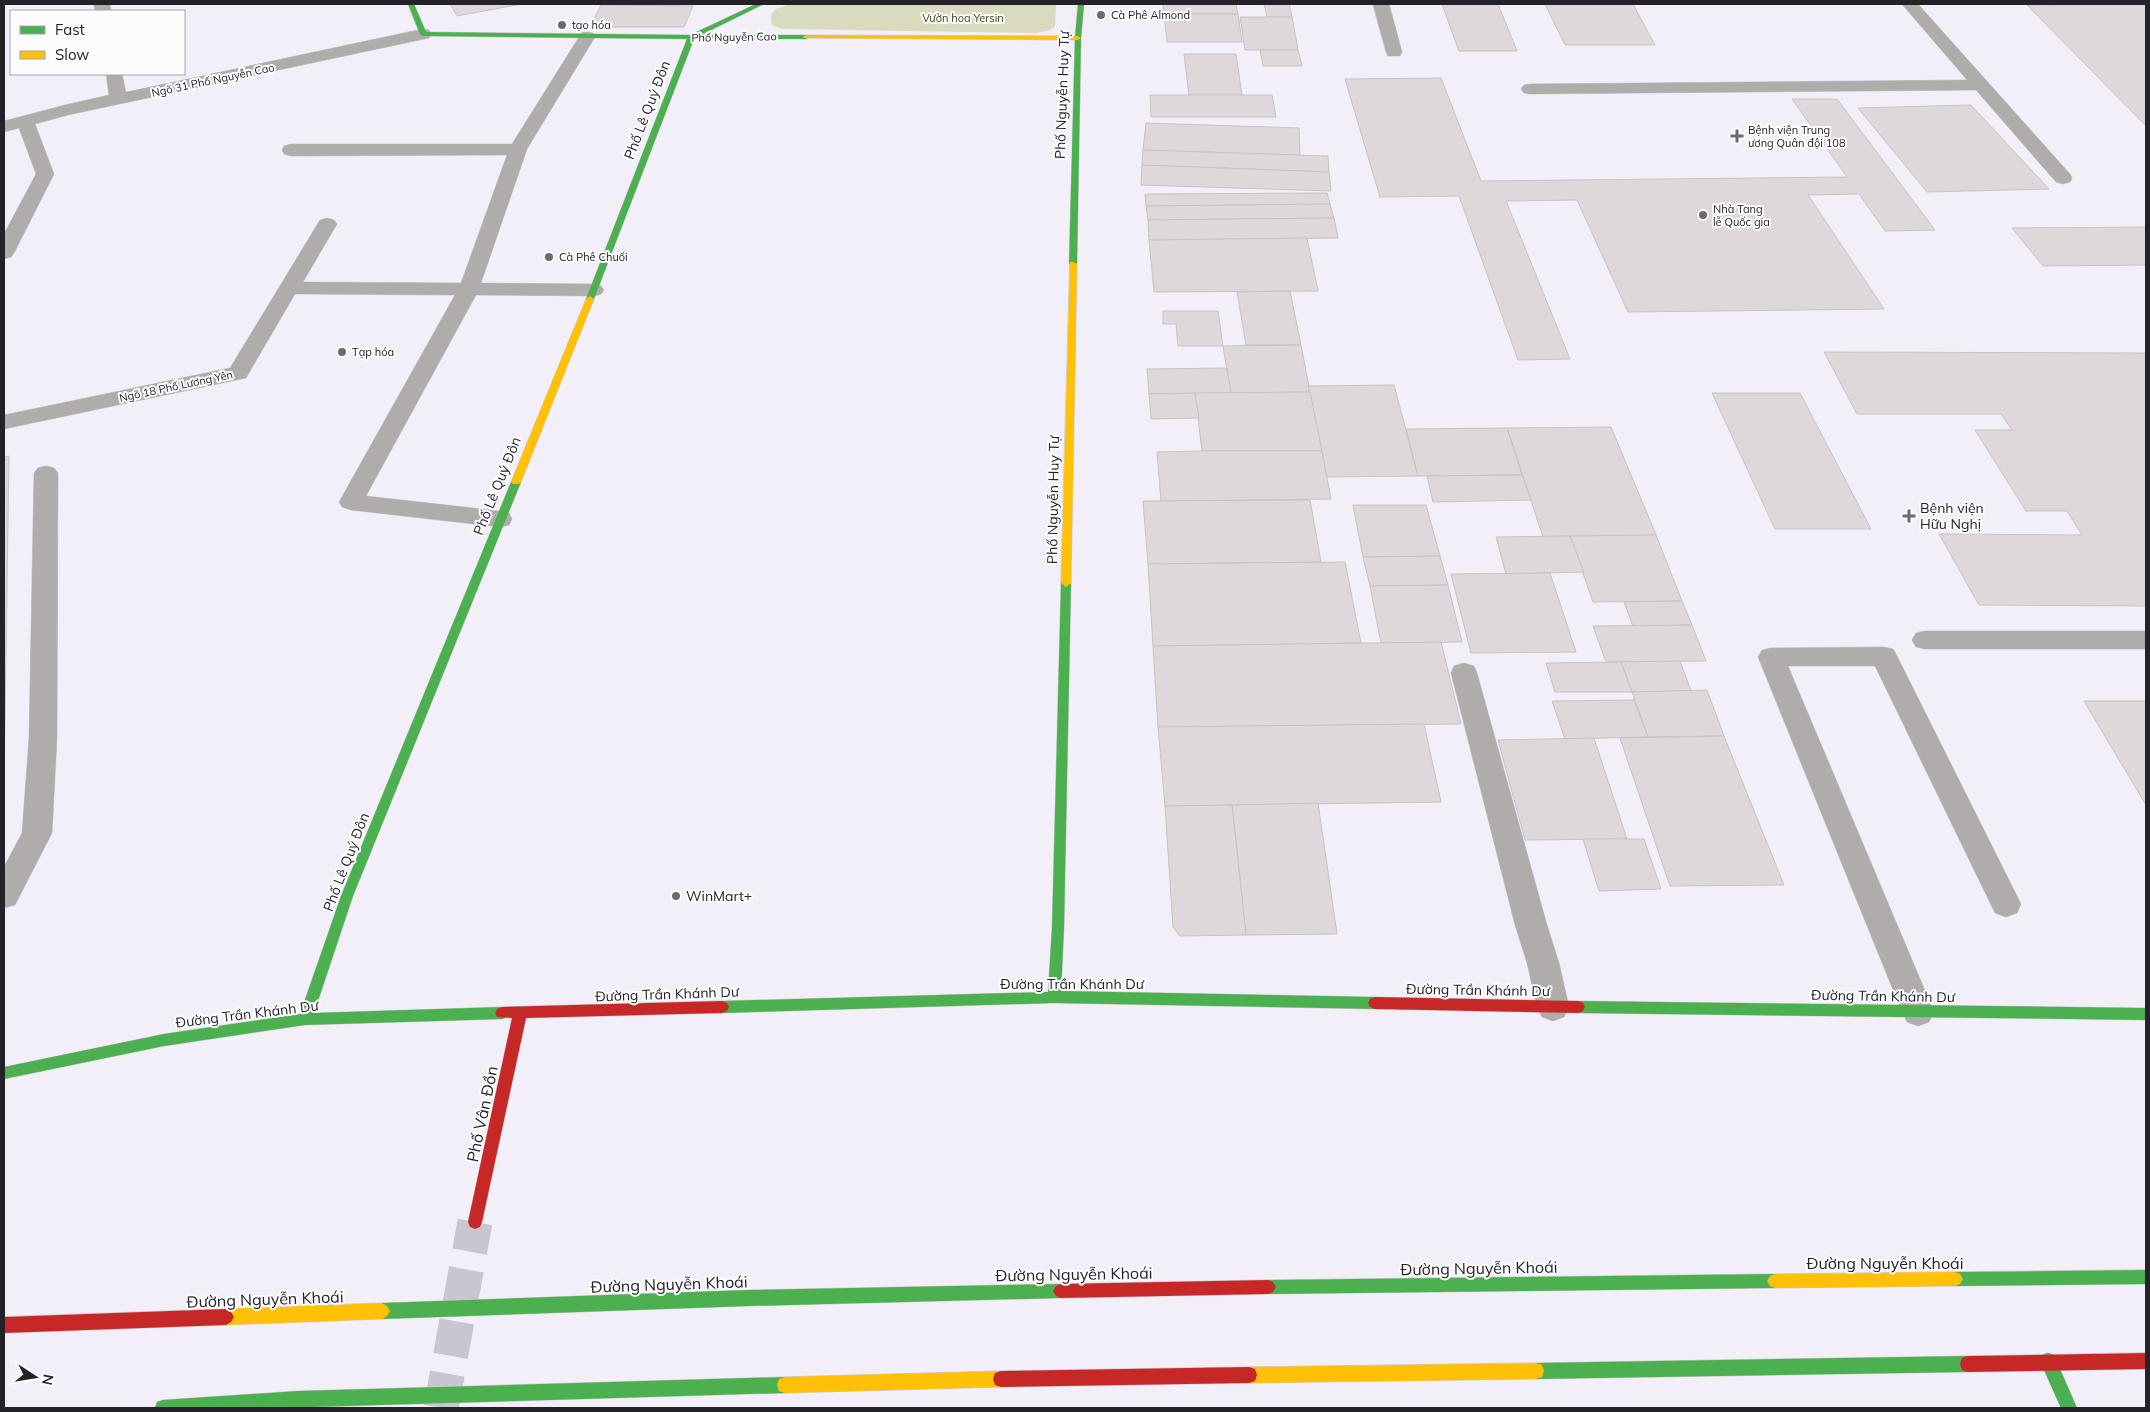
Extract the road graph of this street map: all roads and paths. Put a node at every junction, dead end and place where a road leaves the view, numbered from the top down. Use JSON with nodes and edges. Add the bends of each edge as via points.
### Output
{"nodes":[{"id":1,"x":411,"y":4,"type":"edge"},
{"id":2,"x":761,"y":4,"type":"edge"},
{"id":3,"x":1080,"y":4,"type":"edge"},
{"id":4,"x":1381,"y":4,"type":"edge"},
{"id":5,"x":1910,"y":4,"type":"edge"},
{"id":6,"x":423,"y":34,"type":"junction"},
{"id":7,"x":587,"y":37,"type":"junction"},
{"id":8,"x":691,"y":37,"type":"junction"},
{"id":9,"x":1078,"y":38,"type":"junction"},
{"id":10,"x":1394,"y":52,"type":"dead end"},
{"id":11,"x":114,"y":75,"type":"edge"},
{"id":12,"x":1981,"y":85,"type":"junction"},
{"id":13,"x":1530,"y":89,"type":"dead end"},
{"id":14,"x":118,"y":99,"type":"junction"},
{"id":15,"x":26,"y":121,"type":"junction"},
{"id":16,"x":4,"y":127,"type":"edge"},
{"id":17,"x":518,"y":149,"type":"junction"},
{"id":18,"x":291,"y":150,"type":"dead end"},
{"id":19,"x":2063,"y":178,"type":"dead end"},
{"id":20,"x":326,"y":224,"type":"dead end"},
{"id":21,"x":4,"y":253,"type":"edge"},
{"id":22,"x":289,"y":288,"type":"junction"},
{"id":23,"x":469,"y":289,"type":"junction"},
{"id":24,"x":594,"y":290,"type":"junction"},
{"id":25,"x":4,"y":422,"type":"edge"},
{"id":26,"x":46,"y":473,"type":"dead end"},
{"id":27,"x":500,"y":519,"type":"junction"},
{"id":28,"x":1925,"y":640,"type":"dead end"},
{"id":29,"x":2146,"y":640,"type":"edge"},
{"id":30,"x":1464,"y":673,"type":"dead end"},
{"id":31,"x":4,"y":896,"type":"edge"},
{"id":32,"x":2006,"y":904,"type":"dead end"},
{"id":33,"x":1054,"y":997,"type":"junction"},
{"id":34,"x":1553,"y":1007,"type":"junction"},
{"id":35,"x":1918,"y":1012,"type":"junction"},
{"id":36,"x":520,"y":1013,"type":"junction"},
{"id":37,"x":2146,"y":1014,"type":"edge"},
{"id":38,"x":305,"y":1019,"type":"junction"},
{"id":39,"x":4,"y":1073,"type":"edge"},
{"id":40,"x":475,"y":1222,"type":"tunnel mouth"},
{"id":41,"x":2146,"y":1277,"type":"edge"},
{"id":42,"x":4,"y":1325,"type":"edge"},
{"id":43,"x":2048,"y":1361,"type":"junction"},
{"id":44,"x":2146,"y":1361,"type":"edge"},
{"id":45,"x":163,"y":1408,"type":"edge"},
{"id":46,"x":2069,"y":1408,"type":"edge"}],
"edges":[{"from":1,"to":6,"type":"street"},
{"from":2,"to":8,"type":"street"},
{"from":3,"to":9,"type":"street","name":"Phố Nguyễn Huy Tự"},
{"from":4,"to":10,"type":"street"},
{"from":5,"to":12,"type":"street"},
{"from":6,"to":7,"type":"street","name":"Phố Nguyễn Cao"},
{"from":6,"to":14,"type":"street","name":"Ngõ 31 Phố Nguyễn Cao"},
{"from":7,"to":8,"type":"street","name":"Phố Nguyễn Cao"},
{"from":7,"to":17,"type":"street"},
{"from":8,"to":9,"type":"street","name":"Phố Nguyễn Cao"},
{"from":8,"to":24,"type":"street","name":"Phố Lê Quý Đôn"},
{"from":9,"to":33,"type":"street","name":"Phố Nguyễn Huy Tự","via":[[1059,898]]},
{"from":11,"to":14,"type":"street"},
{"from":12,"to":13,"type":"street"},
{"from":12,"to":19,"type":"street"},
{"from":14,"to":15,"type":"street","name":"Ngõ 31 Phố Nguyễn Cao"},
{"from":15,"to":16,"type":"street","name":"Ngõ 31 Phố Nguyễn Cao"},
{"from":15,"to":21,"type":"street","via":[[45,174]]},
{"from":17,"to":18,"type":"street"},
{"from":17,"to":23,"type":"street"},
{"from":20,"to":22,"type":"street","name":"Ngõ 18 Phố Lương Yên"},
{"from":22,"to":23,"type":"street"},
{"from":22,"to":25,"type":"street","name":"Ngõ 18 Phố Lương Yên","via":[[238,373]]},
{"from":23,"to":24,"type":"street"},
{"from":23,"to":27,"type":"street","via":[[351,502]]},
{"from":24,"to":27,"type":"street","name":"Phố Lê Quý Đôn"},
{"from":26,"to":31,"type":"street","via":[[42,738],[37,833]]},
{"from":27,"to":38,"type":"street","name":"Phố Lê Quý Đôn","via":[[347,896]]},
{"from":28,"to":29,"type":"street"},
{"from":30,"to":34,"type":"street","via":[[1544,963]]},
{"from":32,"to":35,"type":"street","via":[[1884,656],[1771,657]]},
{"from":33,"to":34,"type":"street","name":"Đường Trần Khánh Dư"},
{"from":33,"to":36,"type":"street","name":"Đường Trần Khánh Dư"},
{"from":34,"to":35,"type":"street","name":"Đường Trần Khánh Dư"},
{"from":35,"to":37,"type":"street","name":"Đường Trần Khánh Dư"},
{"from":36,"to":38,"type":"street","name":"Đường Trần Khánh Dư"},
{"from":36,"to":40,"type":"street","name":"Phố Vân Đồn"},
{"from":38,"to":39,"type":"street","name":"Đường Trần Khánh Dư","via":[[164,1040]]},
{"from":41,"to":42,"type":"street","name":"Đường Nguyễn Khoái","via":[[1180,1288],[768,1297]]},
{"from":43,"to":44,"type":"street"},
{"from":43,"to":45,"type":"street","via":[[960,1379],[308,1399]]},
{"from":43,"to":46,"type":"street"}]}
